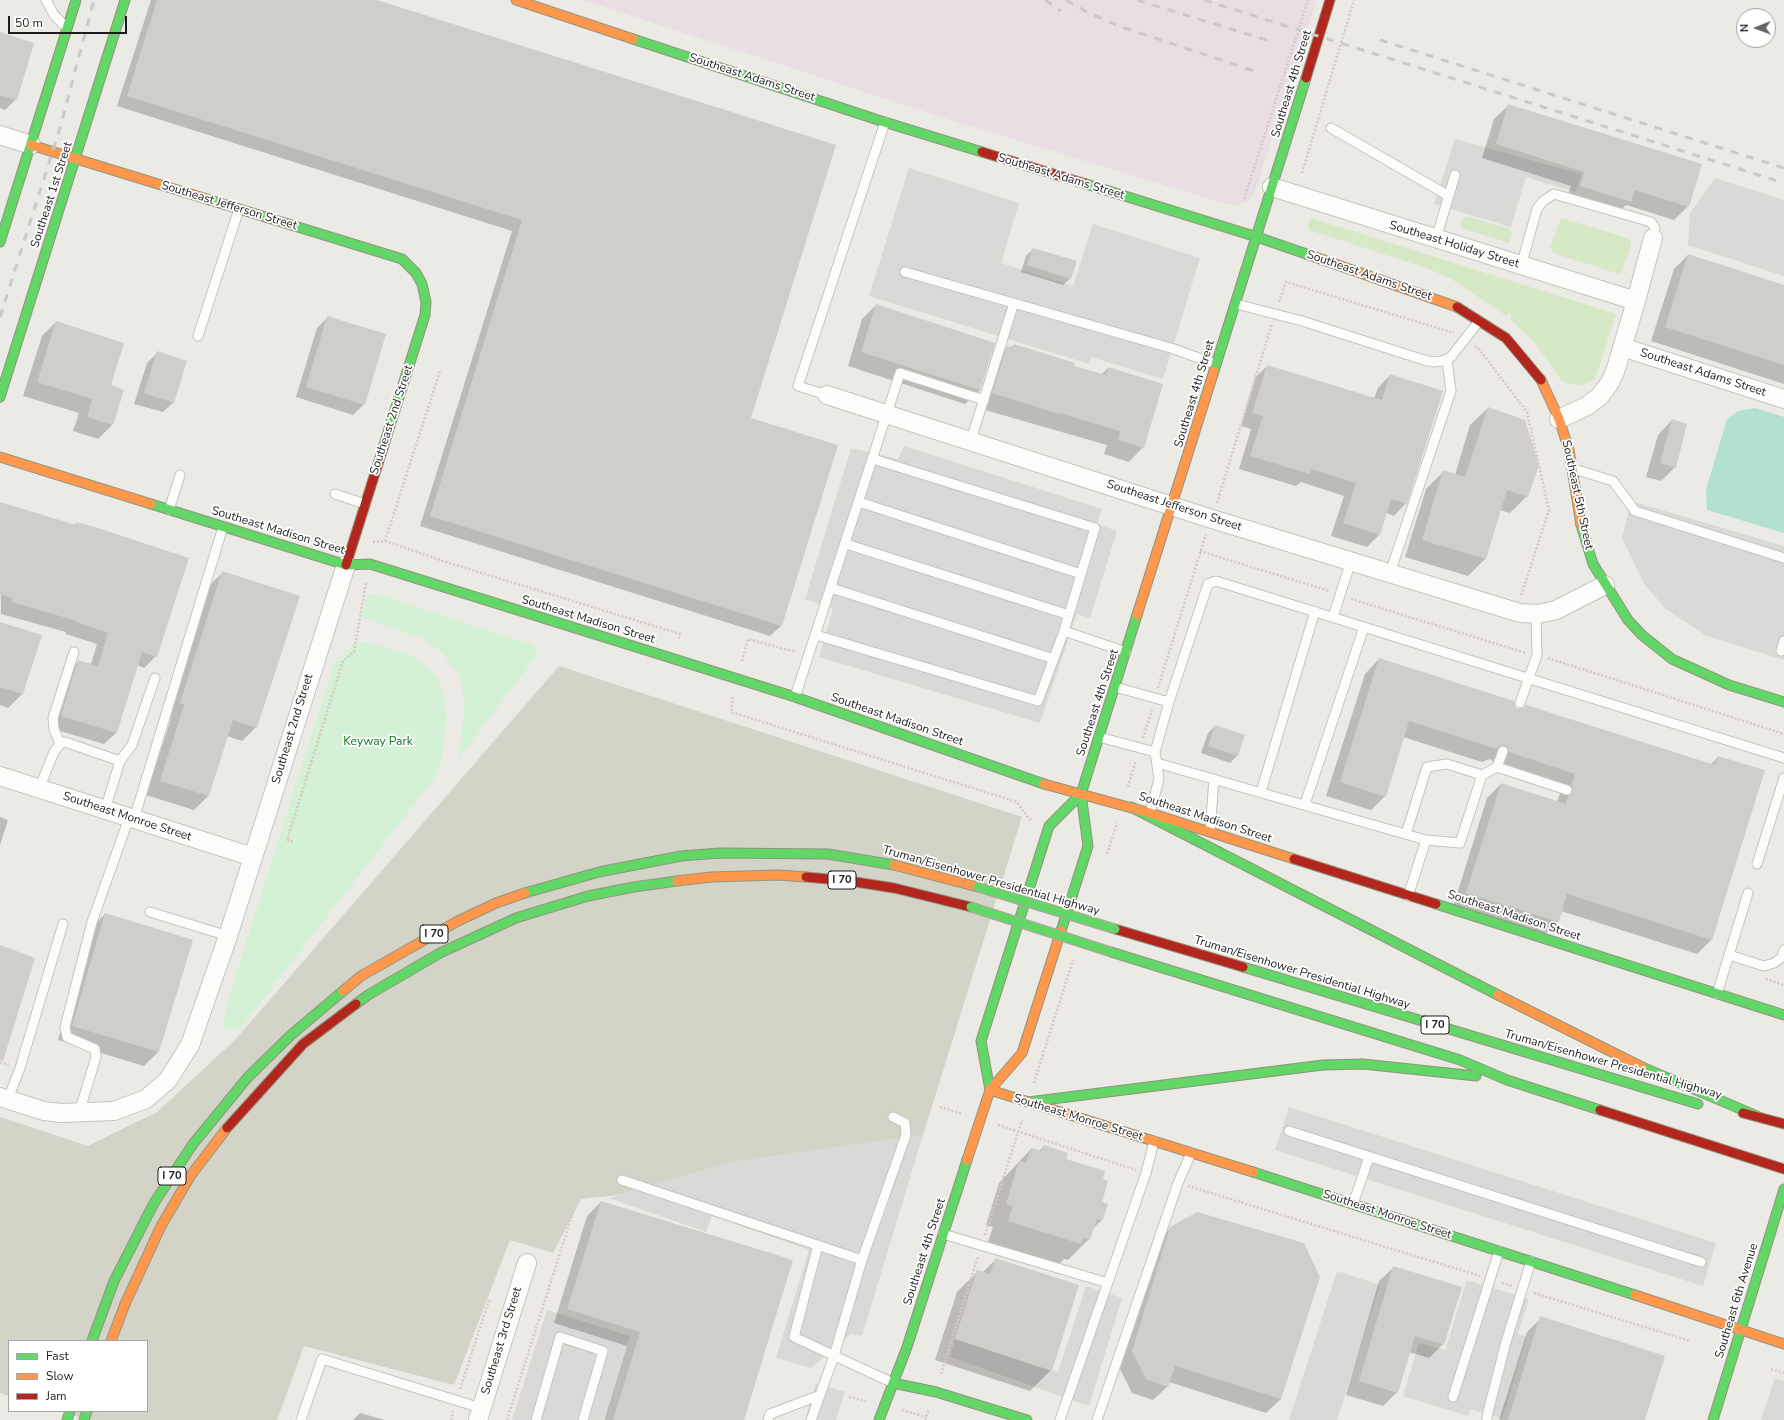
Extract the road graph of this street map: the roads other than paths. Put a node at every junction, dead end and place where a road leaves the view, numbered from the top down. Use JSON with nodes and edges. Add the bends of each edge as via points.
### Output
{"nodes":[{"id":1,"x":46,"y":0,"type":"edge"},
{"id":2,"x":76,"y":0,"type":"edge"},
{"id":3,"x":125,"y":0,"type":"edge"},
{"id":4,"x":516,"y":0,"type":"edge"},
{"id":5,"x":1330,"y":0,"type":"edge"},
{"id":6,"x":68,"y":28,"type":"junction"},
{"id":7,"x":885,"y":122,"type":"junction"},
{"id":8,"x":1331,"y":128,"type":"dead end"},
{"id":9,"x":0,"y":136,"type":"edge"},
{"id":10,"x":31,"y":145,"type":"junction"},
{"id":11,"x":76,"y":160,"type":"junction"},
{"id":12,"x":1456,"y":175,"type":"dead end"},
{"id":13,"x":1272,"y":188,"type":"junction"},
{"id":14,"x":1449,"y":196,"type":"junction"},
{"id":15,"x":239,"y":209,"type":"junction"},
{"id":16,"x":1257,"y":238,"type":"junction"},
{"id":17,"x":1653,"y":238,"type":"joint"},
{"id":18,"x":1436,"y":239,"type":"junction"},
{"id":19,"x":0,"y":242,"type":"edge"},
{"id":20,"x":1521,"y":266,"type":"junction"},
{"id":21,"x":905,"y":272,"type":"dead end"},
{"id":22,"x":420,"y":279,"type":"joint"},
{"id":23,"x":1636,"y":302,"type":"junction"},
{"id":24,"x":1014,"y":303,"type":"junction"},
{"id":25,"x":1236,"y":304,"type":"junction"},
{"id":26,"x":1479,"y":320,"type":"junction"},
{"id":27,"x":198,"y":336,"type":"dead end"},
{"id":28,"x":1622,"y":347,"type":"junction"},
{"id":29,"x":1447,"y":360,"type":"junction"},
{"id":30,"x":1217,"y":365,"type":"junction"},
{"id":31,"x":827,"y":395,"type":"joint"},
{"id":32,"x":0,"y":397,"type":"edge"},
{"id":33,"x":1784,"y":399,"type":"edge"},
{"id":34,"x":984,"y":400,"type":"junction"},
{"id":35,"x":888,"y":414,"type":"junction"},
{"id":36,"x":1559,"y":419,"type":"junction"},
{"id":37,"x":971,"y":440,"type":"junction"},
{"id":38,"x":0,"y":457,"type":"edge"},
{"id":39,"x":874,"y":459,"type":"junction"},
{"id":40,"x":1572,"y":469,"type":"junction"},
{"id":41,"x":180,"y":475,"type":"dead end"},
{"id":42,"x":335,"y":494,"type":"dead end"},
{"id":43,"x":859,"y":502,"type":"junction"},
{"id":44,"x":365,"y":504,"type":"junction"},
{"id":45,"x":1173,"y":506,"type":"junction"},
{"id":46,"x":169,"y":510,"type":"junction"},
{"id":47,"x":223,"y":527,"type":"junction"},
{"id":48,"x":846,"y":544,"type":"junction"},
{"id":49,"x":1784,"y":558,"type":"edge"},
{"id":50,"x":1351,"y":561,"type":"junction"},
{"id":51,"x":346,"y":565,"type":"junction"},
{"id":52,"x":1390,"y":573,"type":"junction"},
{"id":53,"x":1081,"y":574,"type":"junction"},
{"id":54,"x":1604,"y":585,"type":"junction"},
{"id":55,"x":831,"y":588,"type":"junction"},
{"id":56,"x":1314,"y":611,"type":"junction"},
{"id":57,"x":1524,"y":613,"type":"junction"},
{"id":58,"x":1069,"y":615,"type":"junction"},
{"id":59,"x":1333,"y":617,"type":"junction"},
{"id":60,"x":1364,"y":627,"type":"junction"},
{"id":61,"x":1064,"y":631,"type":"junction"},
{"id":62,"x":816,"y":635,"type":"junction"},
{"id":63,"x":1784,"y":641,"type":"edge"},
{"id":64,"x":1781,"y":651,"type":"dead end"},
{"id":65,"x":74,"y":652,"type":"dead end"},
{"id":66,"x":1126,"y":652,"type":"junction"},
{"id":67,"x":1054,"y":659,"type":"junction"},
{"id":68,"x":155,"y":678,"type":"dead end"},
{"id":69,"x":1529,"y":678,"type":"junction"},
{"id":70,"x":1115,"y":687,"type":"junction"},
{"id":71,"x":795,"y":697,"type":"junction"},
{"id":72,"x":1169,"y":702,"type":"junction"},
{"id":73,"x":1784,"y":702,"type":"edge"},
{"id":74,"x":1520,"y":703,"type":"dead end"},
{"id":75,"x":1099,"y":737,"type":"junction"},
{"id":76,"x":60,"y":744,"type":"junction"},
{"id":77,"x":1503,"y":751,"type":"dead end"},
{"id":78,"x":1155,"y":752,"type":"junction"},
{"id":79,"x":1784,"y":758,"type":"edge"},
{"id":80,"x":120,"y":761,"type":"junction"},
{"id":81,"x":1157,"y":763,"type":"junction"},
{"id":82,"x":1497,"y":767,"type":"junction"},
{"id":83,"x":1482,"y":775,"type":"junction"},
{"id":84,"x":0,"y":776,"type":"edge"},
{"id":85,"x":1784,"y":778,"type":"edge"},
{"id":86,"x":1214,"y":779,"type":"junction"},
{"id":87,"x":40,"y":789,"type":"junction"},
{"id":88,"x":1567,"y":790,"type":"dead end"},
{"id":89,"x":1261,"y":792,"type":"junction"},
{"id":90,"x":1081,"y":794,"type":"junction"},
{"id":91,"x":1306,"y":804,"type":"junction"},
{"id":92,"x":1127,"y":806,"type":"junction"},
{"id":93,"x":105,"y":810,"type":"junction"},
{"id":94,"x":1150,"y":813,"type":"junction"},
{"id":95,"x":131,"y":818,"type":"junction"},
{"id":96,"x":1210,"y":832,"type":"junction"},
{"id":97,"x":1406,"y":834,"type":"junction"},
{"id":98,"x":1426,"y":840,"type":"junction"},
{"id":99,"x":253,"y":857,"type":"junction"},
{"id":100,"x":1757,"y":864,"type":"dead end"},
{"id":101,"x":1748,"y":893,"type":"dead end"},
{"id":102,"x":1408,"y":896,"type":"junction"},
{"id":103,"x":150,"y":912,"type":"dead end"},
{"id":104,"x":63,"y":924,"type":"dead end"},
{"id":105,"x":228,"y":936,"type":"junction"},
{"id":106,"x":1784,"y":950,"type":"edge"},
{"id":107,"x":1728,"y":955,"type":"junction"},
{"id":108,"x":1717,"y":994,"type":"junction"},
{"id":109,"x":1784,"y":1015,"type":"edge"},
{"id":110,"x":1507,"y":1080,"type":"junction"},
{"id":111,"x":990,"y":1090,"type":"junction"},
{"id":112,"x":4,"y":1098,"type":"edge"},
{"id":113,"x":1028,"y":1102,"type":"junction"},
{"id":114,"x":79,"y":1113,"type":"junction"},
{"id":115,"x":1757,"y":1116,"type":"junction"},
{"id":116,"x":893,"y":1117,"type":"dead end"},
{"id":117,"x":1784,"y":1124,"type":"edge"},
{"id":118,"x":1289,"y":1131,"type":"dead end"},
{"id":119,"x":1154,"y":1141,"type":"junction"},
{"id":120,"x":1191,"y":1153,"type":"junction"},
{"id":121,"x":1369,"y":1157,"type":"junction"},
{"id":122,"x":1784,"y":1169,"type":"edge"},
{"id":123,"x":622,"y":1180,"type":"dead end"},
{"id":124,"x":1784,"y":1189,"type":"edge"},
{"id":125,"x":1353,"y":1204,"type":"junction"},
{"id":126,"x":943,"y":1234,"type":"junction"},
{"id":127,"x":818,"y":1245,"type":"junction"},
{"id":128,"x":1499,"y":1251,"type":"junction"},
{"id":129,"x":862,"y":1260,"type":"junction"},
{"id":130,"x":1531,"y":1261,"type":"junction"},
{"id":131,"x":527,"y":1262,"type":"dead end"},
{"id":132,"x":1701,"y":1262,"type":"dead end"},
{"id":133,"x":1108,"y":1283,"type":"junction"},
{"id":134,"x":1741,"y":1330,"type":"junction"},
{"id":135,"x":92,"y":1340,"type":"edge"},
{"id":136,"x":111,"y":1340,"type":"edge"},
{"id":137,"x":1784,"y":1344,"type":"edge"},
{"id":138,"x":834,"y":1356,"type":"junction"},
{"id":139,"x":892,"y":1383,"type":"junction"},
{"id":140,"x":818,"y":1396,"type":"junction"},
{"id":141,"x":1454,"y":1397,"type":"dead end"},
{"id":142,"x":479,"y":1414,"type":"edge"},
{"id":143,"x":301,"y":1420,"type":"edge"},
{"id":144,"x":536,"y":1420,"type":"edge"},
{"id":145,"x":584,"y":1420,"type":"edge"},
{"id":146,"x":768,"y":1420,"type":"edge"},
{"id":147,"x":811,"y":1420,"type":"edge"},
{"id":148,"x":879,"y":1420,"type":"edge"},
{"id":149,"x":1027,"y":1420,"type":"edge"},
{"id":150,"x":1060,"y":1420,"type":"edge"},
{"id":151,"x":1097,"y":1420,"type":"edge"},
{"id":152,"x":1487,"y":1420,"type":"edge"},
{"id":153,"x":1713,"y":1420,"type":"edge"}],
"edges":[{"from":1,"to":6,"type":"lane","via":[[54,15]]},
{"from":2,"to":6,"type":"main road"},
{"from":3,"to":11,"type":"main road","name":"Southeast 1st Street"},
{"from":4,"to":7,"type":"main road","name":"Southeast Adams Street"},
{"from":5,"to":13,"type":"main road","name":"Southeast 4th Street"},
{"from":6,"to":10,"type":"main road"},
{"from":7,"to":16,"type":"main road","name":"Southeast Adams Street"},
{"from":7,"to":31,"type":"lane","via":[[798,386]]},
{"from":8,"to":14,"type":"lane"},
{"from":9,"to":10,"type":"street"},
{"from":10,"to":11,"type":"main road","name":"Southeast Jefferson Street"},
{"from":10,"to":19,"type":"main road"},
{"from":11,"to":15,"type":"main road","name":"Southeast Jefferson Street"},
{"from":11,"to":32,"type":"main road","name":"Southeast 1st Street"},
{"from":12,"to":14,"type":"lane"},
{"from":13,"to":16,"type":"main road","name":"Southeast 4th Street"},
{"from":13,"to":18,"type":"street","name":"Southeast Holiday Street"},
{"from":14,"to":18,"type":"lane"},
{"from":15,"to":22,"type":"main road","name":"Southeast Jefferson Street","via":[[402,259]]},
{"from":15,"to":27,"type":"lane"},
{"from":16,"to":25,"type":"main road","name":"Southeast 4th Street"},
{"from":16,"to":26,"type":"main road","name":"Southeast Adams Street","via":[[1458,307]]},
{"from":17,"to":20,"type":"lane","via":[[1655,228],[1651,222],[1554,194],[1543,201],[1537,209]]},
{"from":17,"to":23,"type":"street"},
{"from":18,"to":20,"type":"street","name":"Southeast Holiday Street"},
{"from":20,"to":23,"type":"street","name":"Southeast Holiday Street"},
{"from":21,"to":24,"type":"lane"},
{"from":22,"to":44,"type":"main road","name":"Southeast 2nd Street","via":[[426,302],[425,315]]},
{"from":23,"to":28,"type":"street"},
{"from":24,"to":30,"type":"lane","via":[[1174,349]]},
{"from":24,"to":34,"type":"lane"},
{"from":25,"to":29,"type":"lane","via":[[1424,360]]},
{"from":25,"to":30,"type":"main road","name":"Southeast 4th Street"},
{"from":26,"to":29,"type":"lane"},
{"from":26,"to":36,"type":"main road","name":"Southeast Adams Street","via":[[1506,338],[1539,376]]},
{"from":28,"to":33,"type":"street","name":"Southeast Adams Street"},
{"from":28,"to":36,"type":"street","via":[[1609,384],[1600,396],[1587,406]]},
{"from":29,"to":52,"type":"lane","via":[[1451,391]]},
{"from":30,"to":45,"type":"main road","name":"Southeast 4th Street"},
{"from":31,"to":35,"type":"street","name":"Southeast Jefferson Street"},
{"from":34,"to":35,"type":"lane","via":[[900,373]]},
{"from":34,"to":37,"type":"lane"},
{"from":35,"to":37,"type":"street","name":"Southeast Jefferson Street"},
{"from":35,"to":39,"type":"lane"},
{"from":36,"to":40,"type":"main road","name":"Southeast 5th Street"},
{"from":37,"to":45,"type":"street","name":"Southeast Jefferson Street"},
{"from":38,"to":46,"type":"main road","name":"Southeast Madison Street"},
{"from":39,"to":43,"type":"lane"},
{"from":39,"to":53,"type":"lane","via":[[1095,528]]},
{"from":40,"to":49,"type":"lane","via":[[1613,482],[1635,511]]},
{"from":40,"to":54,"type":"main road","name":"Southeast 5th Street","via":[[1583,534],[1593,564]]},
{"from":41,"to":46,"type":"lane"},
{"from":42,"to":44,"type":"lane"},
{"from":43,"to":48,"type":"lane"},
{"from":43,"to":53,"type":"lane"},
{"from":44,"to":51,"type":"main road","name":"Southeast 2nd Street"},
{"from":45,"to":50,"type":"street","name":"Southeast Jefferson Street"},
{"from":45,"to":66,"type":"main road","name":"Southeast 4th Street"},
{"from":46,"to":47,"type":"main road","name":"Southeast Madison Street"},
{"from":47,"to":51,"type":"main road","name":"Southeast Madison Street"},
{"from":47,"to":95,"type":"lane"},
{"from":48,"to":55,"type":"lane"},
{"from":48,"to":58,"type":"lane"},
{"from":50,"to":52,"type":"street","name":"Southeast Jefferson Street"},
{"from":50,"to":59,"type":"lane"},
{"from":51,"to":71,"type":"main road","name":"Southeast Madison Street","via":[[370,564]]},
{"from":51,"to":99,"type":"street","name":"Southeast 2nd Street"},
{"from":52,"to":57,"type":"street","name":"Southeast Jefferson Street"},
{"from":53,"to":58,"type":"lane"},
{"from":54,"to":57,"type":"street","via":[[1556,610]]},
{"from":54,"to":73,"type":"main road","name":"Southeast 5th Street","via":[[1628,620],[1672,659],[1729,685]]},
{"from":55,"to":62,"type":"lane"},
{"from":55,"to":67,"type":"lane"},
{"from":56,"to":59,"type":"lane"},
{"from":56,"to":72,"type":"lane","via":[[1216,581],[1208,584]]},
{"from":56,"to":89,"type":"lane"},
{"from":57,"to":69,"type":"lane","via":[[1537,655]]},
{"from":58,"to":61,"type":"lane"},
{"from":59,"to":60,"type":"lane"},
{"from":60,"to":69,"type":"lane"},
{"from":60,"to":91,"type":"lane"},
{"from":61,"to":66,"type":"lane"},
{"from":61,"to":67,"type":"lane"},
{"from":62,"to":67,"type":"lane","via":[[1038,701]]},
{"from":62,"to":71,"type":"lane"},
{"from":63,"to":64,"type":"lane"},
{"from":65,"to":76,"type":"lane","via":[[52,718]]},
{"from":66,"to":70,"type":"main road","name":"Southeast 4th Street"},
{"from":68,"to":80,"type":"lane","via":[[132,745]]},
{"from":69,"to":74,"type":"lane"},
{"from":69,"to":79,"type":"lane"},
{"from":70,"to":72,"type":"lane"},
{"from":70,"to":75,"type":"main road","name":"Southeast 4th Street"},
{"from":71,"to":90,"type":"main road","name":"Southeast Madison Street","via":[[1041,783]]},
{"from":72,"to":78,"type":"lane"},
{"from":75,"to":78,"type":"lane"},
{"from":75,"to":90,"type":"main road","name":"Southeast 4th Street"},
{"from":76,"to":80,"type":"lane","via":[[65,742]]},
{"from":76,"to":87,"type":"lane","via":[[54,752]]},
{"from":77,"to":82,"type":"lane"},
{"from":78,"to":81,"type":"lane"},
{"from":80,"to":93,"type":"lane"},
{"from":81,"to":86,"type":"lane"},
{"from":81,"to":94,"type":"lane","via":[[1159,779]]},
{"from":82,"to":83,"type":"lane"},
{"from":82,"to":88,"type":"lane"},
{"from":83,"to":97,"type":"lane","via":[[1447,764],[1427,767]]},
{"from":83,"to":98,"type":"lane","via":[[1460,843]]},
{"from":84,"to":87,"type":"street","name":"Southeast Monroe Street"},
{"from":85,"to":100,"type":"lane"},
{"from":86,"to":89,"type":"lane"},
{"from":86,"to":96,"type":"lane"},
{"from":87,"to":93,"type":"street","name":"Southeast Monroe Street"},
{"from":89,"to":91,"type":"lane"},
{"from":90,"to":92,"type":"main road","name":"Southeast Madison Street"},
{"from":90,"to":111,"type":"main road","name":"Southeast 4th Street","via":[[1088,846],[1022,1053]]},
{"from":90,"to":111,"type":"main road","name":"Southeast 4th Street","via":[[1049,826],[981,1041]]},
{"from":91,"to":97,"type":"lane"},
{"from":92,"to":94,"type":"main road","name":"Southeast Madison Street"},
{"from":92,"to":115,"type":"main road","via":[[1626,1060]]},
{"from":93,"to":95,"type":"street","name":"Southeast Monroe Street"},
{"from":94,"to":96,"type":"main road","name":"Southeast Madison Street"},
{"from":95,"to":99,"type":"street","name":"Southeast Monroe Street"},
{"from":95,"to":114,"type":"lane","via":[[92,922],[65,1027],[67,1037],[95,1049],[96,1057]]},
{"from":96,"to":102,"type":"main road","name":"Southeast Madison Street"},
{"from":97,"to":98,"type":"lane"},
{"from":98,"to":102,"type":"lane"},
{"from":99,"to":105,"type":"street","name":"Southeast 2nd Street"},
{"from":101,"to":107,"type":"lane"},
{"from":102,"to":108,"type":"main road","name":"Southeast Madison Street"},
{"from":103,"to":105,"type":"lane"},
{"from":104,"to":112,"type":"lane","via":[[20,1068]]},
{"from":105,"to":114,"type":"street","name":"Southeast 2nd Street","via":[[190,1046],[168,1080],[146,1099],[114,1111]]},
{"from":106,"to":107,"type":"lane","via":[[1782,957],[1764,966]]},
{"from":107,"to":108,"type":"lane"},
{"from":108,"to":109,"type":"main road","name":"Southeast Madison Street"},
{"from":110,"to":113,"type":"main road","via":[[1364,1064],[1323,1065]]},
{"from":110,"to":122,"type":"main road","number":"I 70"},
{"from":110,"to":136,"type":"main road","number":"I 70","bridge":true,"via":[[1460,1060],[971,907],[894,888],[778,875],[711,877],[634,887],[588,896],[516,918],[440,952],[368,996],[303,1044],[236,1116],[191,1176],[161,1226],[144,1261]]},
{"from":111,"to":113,"type":"main road","name":"Southeast Monroe Street"},
{"from":111,"to":126,"type":"main road","name":"Southeast 4th Street"},
{"from":112,"to":114,"type":"street","name":"Southeast 2nd Street","via":[[44,1111]]},
{"from":113,"to":119,"type":"main road","name":"Southeast Monroe Street"},
{"from":115,"to":117,"type":"main road","name":"Truman/Eisenhower Presidential Highway","number":"I 70"},
{"from":115,"to":135,"type":"main road","name":"Truman/Eisenhower Presidential Highway","number":"I 70","bridge":true,"via":[[1708,1107],[978,887],[884,862],[828,854],[720,853],[681,856],[556,883],[496,904],[456,922],[361,976],[290,1035],[248,1077],[193,1144],[154,1203],[114,1282]]},
{"from":116,"to":129,"type":"lane","via":[[906,1123],[906,1135]]},
{"from":118,"to":121,"type":"lane"},
{"from":119,"to":120,"type":"main road","name":"Southeast Monroe Street"},
{"from":119,"to":133,"type":"lane","via":[[1146,1173]]},
{"from":120,"to":125,"type":"main road","name":"Southeast Monroe Street"},
{"from":120,"to":151,"type":"lane","via":[[1178,1183]]},
{"from":121,"to":125,"type":"lane"},
{"from":121,"to":132,"type":"lane"},
{"from":123,"to":127,"type":"lane"},
{"from":124,"to":134,"type":"main road","name":"Southeast 6th Avenue"},
{"from":125,"to":128,"type":"main road","name":"Southeast Monroe Street"},
{"from":126,"to":133,"type":"lane"},
{"from":126,"to":139,"type":"main road","name":"Southeast 4th Street","via":[[907,1347]]},
{"from":127,"to":129,"type":"lane"},
{"from":127,"to":138,"type":"lane","via":[[794,1337]]},
{"from":128,"to":130,"type":"main road","name":"Southeast Monroe Street"},
{"from":128,"to":141,"type":"lane"},
{"from":129,"to":138,"type":"lane"},
{"from":130,"to":134,"type":"main road","name":"Southeast Monroe Street"},
{"from":130,"to":152,"type":"lane","via":[[1506,1342]]},
{"from":131,"to":142,"type":"street","name":"Southeast 3rd Street"},
{"from":133,"to":150,"type":"lane"},
{"from":134,"to":137,"type":"main road","name":"Southeast Monroe Street"},
{"from":134,"to":153,"type":"main road","name":"Southeast 6th Avenue"},
{"from":138,"to":139,"type":"lane"},
{"from":138,"to":140,"type":"lane"},
{"from":139,"to":148,"type":"main road","name":"Southeast 4th Street"},
{"from":139,"to":149,"type":"main road","via":[[936,1392]]},
{"from":140,"to":146,"type":"lane","via":[[770,1414]]},
{"from":140,"to":147,"type":"lane"},
{"from":142,"to":143,"type":"lane","via":[[457,1400],[322,1359]]},
{"from":144,"to":145,"type":"lane","via":[[560,1338],[603,1351]]}]}
